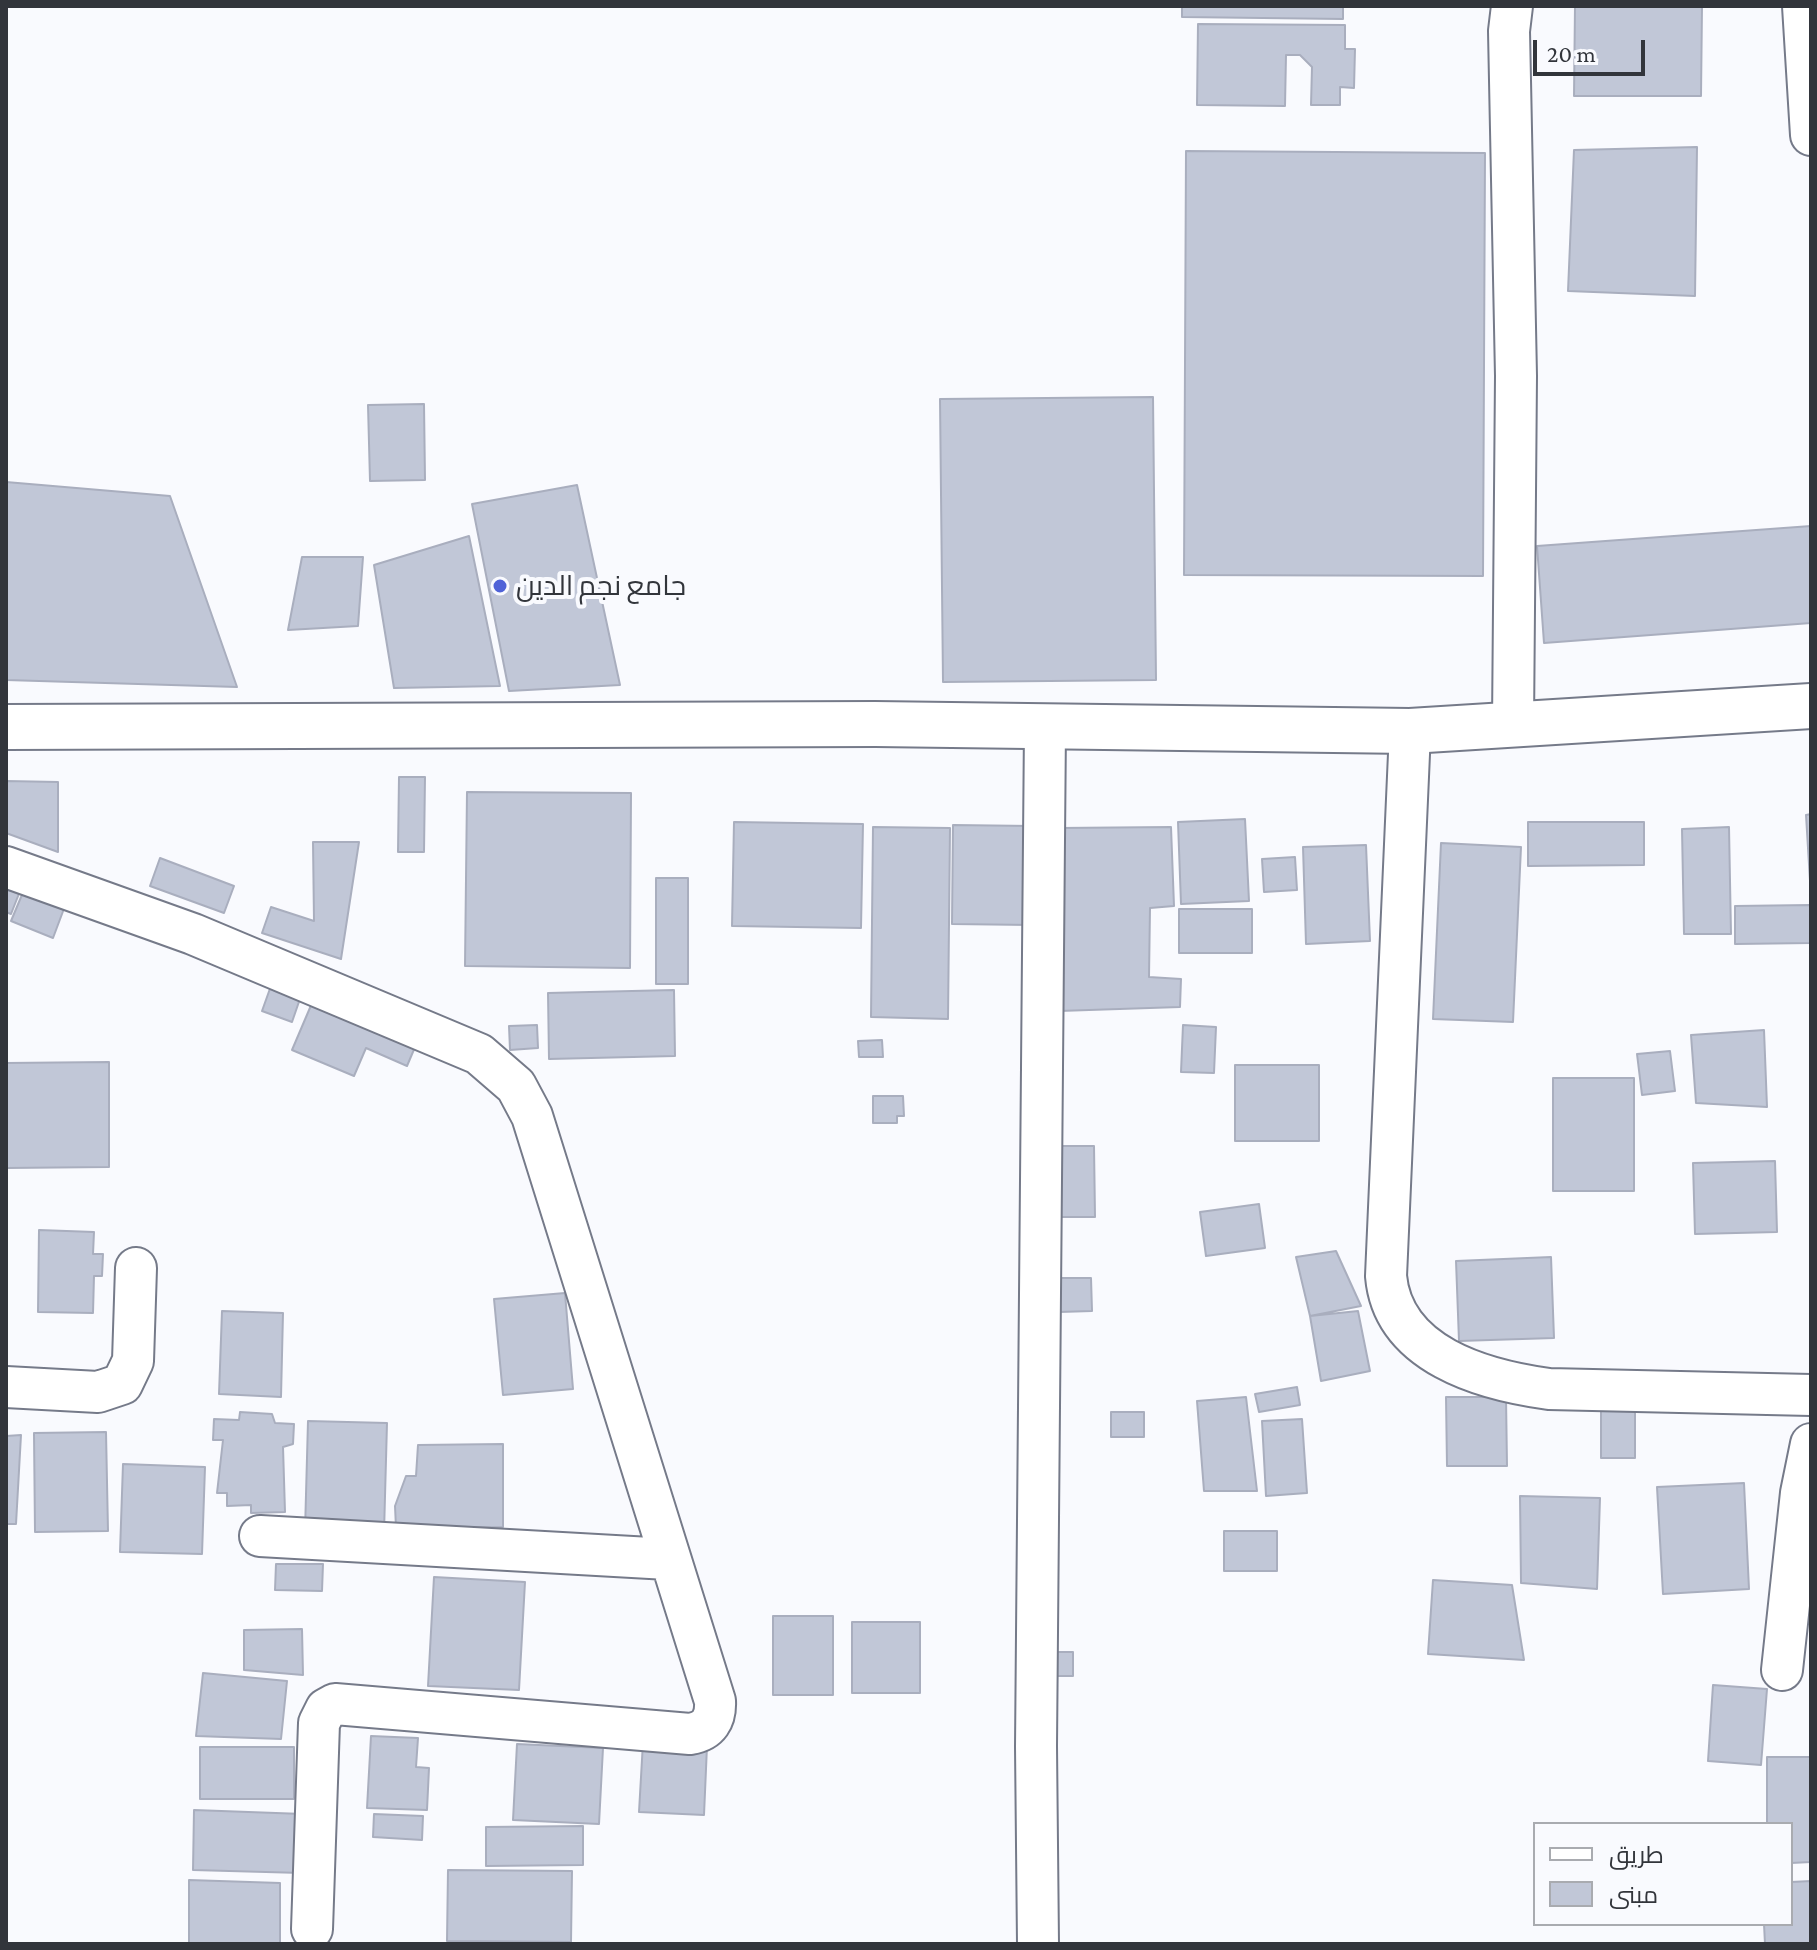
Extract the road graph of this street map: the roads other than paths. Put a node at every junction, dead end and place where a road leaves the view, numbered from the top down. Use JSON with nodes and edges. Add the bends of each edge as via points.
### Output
{"nodes":[{"id":1,"x":1512,"y":6,"type":"edge"},
{"id":2,"x":1803,"y":6,"type":"edge"},
{"id":3,"x":1811,"y":135,"type":"edge"},
{"id":4,"x":1811,"y":706,"type":"edge"},
{"id":5,"x":1513,"y":724,"type":"junction"},
{"id":6,"x":6,"y":727,"type":"edge"},
{"id":7,"x":1045,"y":727,"type":"junction"},
{"id":8,"x":1410,"y":731,"type":"junction"},
{"id":9,"x":6,"y":867,"type":"edge"},
{"id":10,"x":136,"y":1268,"type":"dead end"},
{"id":11,"x":6,"y":1387,"type":"edge"},
{"id":12,"x":1811,"y":1395,"type":"edge"},
{"id":13,"x":1811,"y":1444,"type":"edge"},
{"id":14,"x":260,"y":1536,"type":"dead end"},
{"id":15,"x":668,"y":1559,"type":"junction"},
{"id":16,"x":1782,"y":1670,"type":"dead end"},
{"id":17,"x":312,"y":1929,"type":"dead end"},
{"id":18,"x":1038,"y":1944,"type":"edge"}],
"edges":[{"from":1,"to":5,"type":"street"},
{"from":2,"to":3,"type":"street"},
{"from":4,"to":5,"type":"main road"},
{"from":5,"to":8,"type":"main road"},
{"from":6,"to":7,"type":"main road"},
{"from":7,"to":8,"type":"main road"},
{"from":7,"to":18,"type":"street"},
{"from":8,"to":12,"type":"street","via":[[1386,1276],[1398,1320],[1439,1355],[1484,1377],[1514,1384]]},
{"from":9,"to":15,"type":"street","via":[[193,934],[479,1054],[505,1074],[532,1116]]},
{"from":10,"to":11,"type":"street","via":[[133,1361],[122,1384],[98,1392]]},
{"from":13,"to":16,"type":"street"},
{"from":14,"to":15,"type":"street"},
{"from":15,"to":17,"type":"street","via":[[715,1701],[707,1728],[690,1734],[335,1704],[319,1723]]}]}
